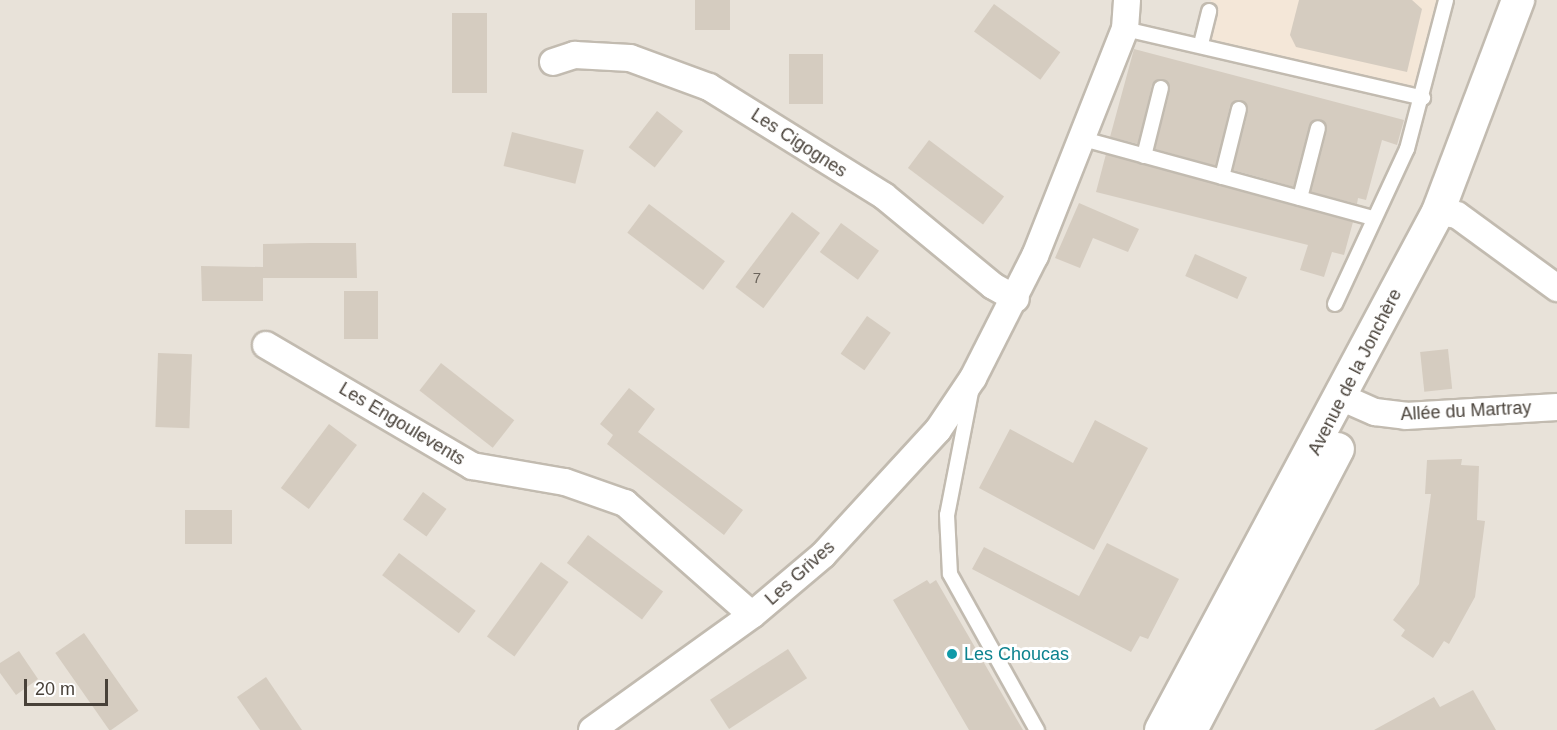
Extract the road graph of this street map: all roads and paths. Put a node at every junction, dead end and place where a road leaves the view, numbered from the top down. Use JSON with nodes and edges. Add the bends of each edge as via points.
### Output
{"nodes":[{"id":1,"x":1126,"y":0,"type":"edge"},
{"id":2,"x":1446,"y":0,"type":"edge"},
{"id":3,"x":1518,"y":0,"type":"edge"},
{"id":4,"x":1538,"y":0,"type":"edge"},
{"id":5,"x":1209,"y":11,"type":"dead end"},
{"id":6,"x":1125,"y":29,"type":"junction"},
{"id":7,"x":1200,"y":44,"type":"junction"},
{"id":8,"x":553,"y":62,"type":"dead end"},
{"id":9,"x":1161,"y":87,"type":"dead end"},
{"id":10,"x":1423,"y":98,"type":"junction"},
{"id":11,"x":1239,"y":109,"type":"dead end"},
{"id":12,"x":1318,"y":128,"type":"dead end"},
{"id":13,"x":1080,"y":138,"type":"junction"},
{"id":14,"x":1144,"y":156,"type":"junction"},
{"id":15,"x":1222,"y":177,"type":"junction"},
{"id":16,"x":1300,"y":198,"type":"junction"},
{"id":17,"x":1448,"y":213,"type":"junction"},
{"id":18,"x":1373,"y":218,"type":"junction"},
{"id":19,"x":1557,"y":288,"type":"edge"},
{"id":20,"x":1016,"y":299,"type":"junction"},
{"id":21,"x":1335,"y":304,"type":"dead end"},
{"id":22,"x":266,"y":345,"type":"dead end"},
{"id":23,"x":973,"y":378,"type":"junction"},
{"id":24,"x":1352,"y":402,"type":"junction"},
{"id":25,"x":1557,"y":407,"type":"edge"},
{"id":26,"x":752,"y":615,"type":"junction"},
{"id":27,"x":601,"y":727,"type":"edge"},
{"id":28,"x":1037,"y":730,"type":"edge"},
{"id":29,"x":1161,"y":730,"type":"edge"},
{"id":30,"x":1191,"y":730,"type":"edge"}],
"edges":[{"from":1,"to":6,"type":"street"},
{"from":2,"to":10,"type":"lane"},
{"from":3,"to":17,"type":"street","name":"Avenue de la Jonchère"},
{"from":4,"to":17,"type":"street","name":"Avenue de la Jonchère"},
{"from":5,"to":7,"type":"lane"},
{"from":6,"to":7,"type":"lane"},
{"from":6,"to":13,"type":"street"},
{"from":7,"to":10,"type":"lane"},
{"from":8,"to":20,"type":"street","name":"Les Cigognes","via":[[575,55],[630,58],[709,87],[884,196],[993,286]]},
{"from":9,"to":14,"type":"lane"},
{"from":10,"to":18,"type":"lane","via":[[1407,149]]},
{"from":11,"to":15,"type":"lane"},
{"from":12,"to":16,"type":"lane"},
{"from":13,"to":14,"type":"lane"},
{"from":13,"to":20,"type":"street"},
{"from":14,"to":15,"type":"lane"},
{"from":15,"to":16,"type":"lane"},
{"from":16,"to":18,"type":"lane"},
{"from":17,"to":19,"type":"street"},
{"from":17,"to":24,"type":"street","name":"Avenue de la Jonchère"},
{"from":18,"to":21,"type":"lane"},
{"from":20,"to":23,"type":"street"},
{"from":22,"to":26,"type":"street","name":"Les Engoulevents","via":[[472,465],[565,482],[625,503]]},
{"from":23,"to":26,"type":"street","name":"Les Grives","via":[[938,430],[823,555]]},
{"from":23,"to":28,"type":"lane","via":[[947,515],[950,574]]},
{"from":24,"to":25,"type":"street","name":"Allée du Martray","via":[[1406,416]]},
{"from":24,"to":29,"type":"street","name":"Avenue de la Jonchère"},
{"from":24,"to":30,"type":"street","name":"Avenue de la Jonchère"},
{"from":26,"to":27,"type":"street","name":"Les Grives"}]}
